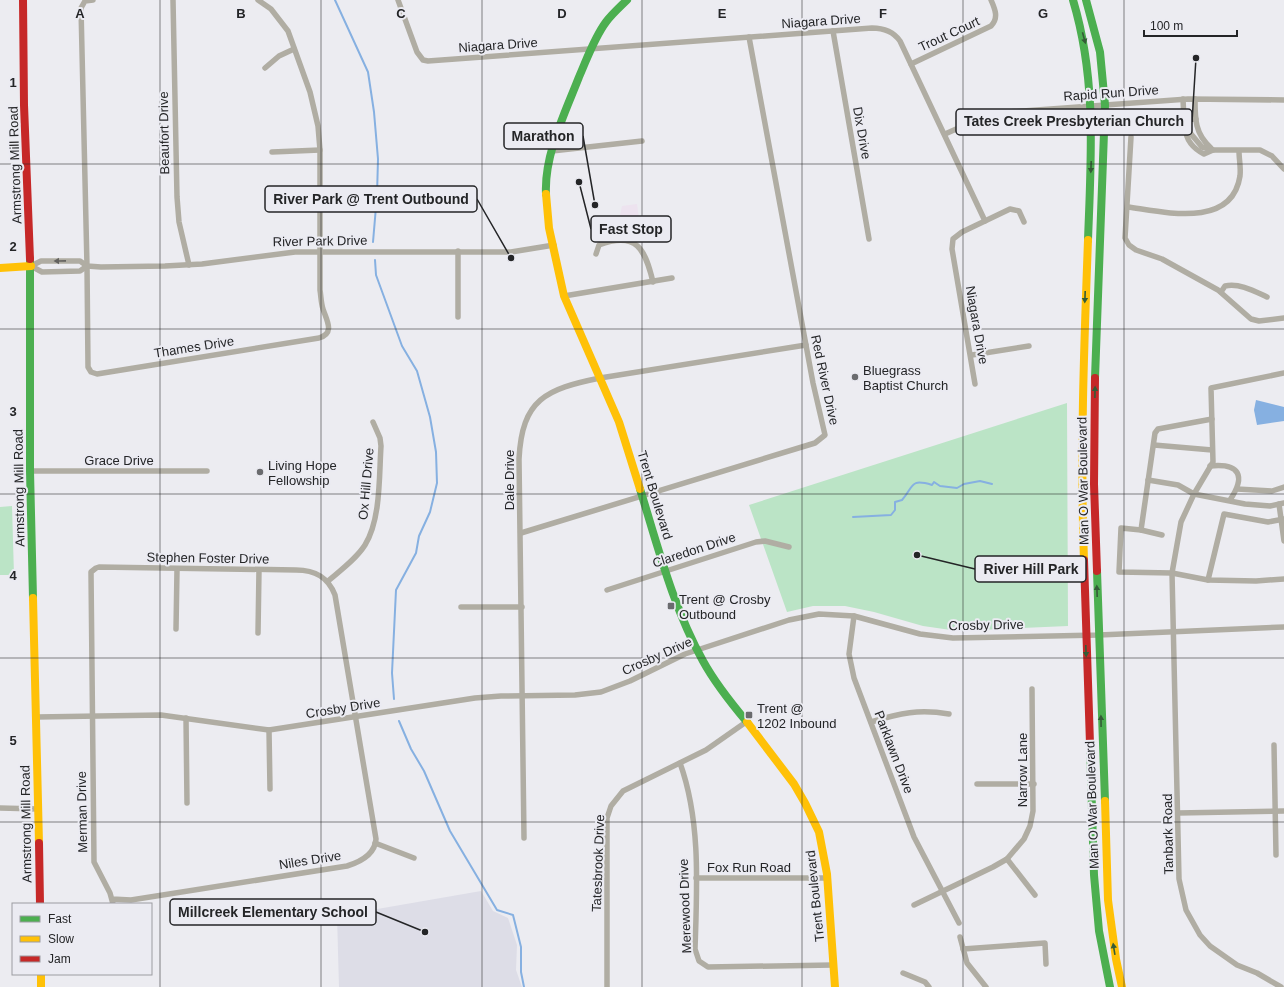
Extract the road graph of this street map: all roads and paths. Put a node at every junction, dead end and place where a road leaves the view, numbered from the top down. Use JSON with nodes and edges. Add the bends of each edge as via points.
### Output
{"nodes":[{"id":1,"x":23,"y":0,"type":"edge"},
{"id":2,"x":93,"y":0,"type":"edge"},
{"id":3,"x":173,"y":0,"type":"edge"},
{"id":4,"x":258,"y":0,"type":"edge"},
{"id":5,"x":398,"y":0,"type":"edge"},
{"id":6,"x":627,"y":0,"type":"edge"},
{"id":7,"x":991,"y":0,"type":"edge"},
{"id":8,"x":1073,"y":0,"type":"edge"},
{"id":9,"x":1086,"y":0,"type":"edge"},
{"id":10,"x":833,"y":31,"type":"junction"},
{"id":11,"x":749,"y":37,"type":"junction"},
{"id":12,"x":294,"y":49,"type":"junction"},
{"id":13,"x":590,"y":50,"type":"junction"},
{"id":14,"x":911,"y":64,"type":"junction"},
{"id":15,"x":265,"y":68,"type":"dead end"},
{"id":16,"x":1183,"y":99,"type":"junction"},
{"id":17,"x":1195,"y":99,"type":"junction"},
{"id":18,"x":1284,"y":100,"type":"edge"},
{"id":19,"x":1105,"y":105,"type":"junction"},
{"id":20,"x":1092,"y":106,"type":"junction"},
{"id":21,"x":1196,"y":119,"type":"junction"},
{"id":22,"x":1184,"y":120,"type":"junction"},
{"id":23,"x":1158,"y":128,"type":"dead end"},
{"id":24,"x":945,"y":134,"type":"junction"},
{"id":25,"x":1131,"y":137,"type":"dead end"},
{"id":26,"x":642,"y":140,"type":"dead end"},
{"id":27,"x":1198,"y":143,"type":"junction"},
{"id":28,"x":320,"y":150,"type":"junction"},
{"id":29,"x":1213,"y":150,"type":"junction"},
{"id":30,"x":552,"y":151,"type":"junction"},
{"id":31,"x":1239,"y":151,"type":"junction"},
{"id":32,"x":272,"y":152,"type":"dead end"},
{"id":33,"x":1284,"y":169,"type":"edge"},
{"id":34,"x":1128,"y":207,"type":"junction"},
{"id":35,"x":985,"y":221,"type":"junction"},
{"id":36,"x":1024,"y":222,"type":"dead end"},
{"id":37,"x":869,"y":239,"type":"dead end"},
{"id":38,"x":554,"y":245,"type":"junction"},
{"id":39,"x":458,"y":251,"type":"junction"},
{"id":40,"x":320,"y":252,"type":"junction"},
{"id":41,"x":596,"y":254,"type":"dead end"},
{"id":42,"x":189,"y":265,"type":"junction"},
{"id":43,"x":31,"y":266,"type":"junction"},
{"id":44,"x":88,"y":266,"type":"junction"},
{"id":45,"x":0,"y":268,"type":"edge"},
{"id":46,"x":672,"y":278,"type":"dead end"},
{"id":47,"x":653,"y":282,"type":"junction"},
{"id":48,"x":1221,"y":292,"type":"junction"},
{"id":49,"x":564,"y":296,"type":"junction"},
{"id":50,"x":1267,"y":297,"type":"dead end"},
{"id":51,"x":458,"y":317,"type":"dead end"},
{"id":52,"x":1284,"y":318,"type":"edge"},
{"id":53,"x":806,"y":345,"type":"junction"},
{"id":54,"x":1029,"y":346,"type":"dead end"},
{"id":55,"x":972,"y":355,"type":"junction"},
{"id":56,"x":1284,"y":373,"type":"edge"},
{"id":57,"x":600,"y":378,"type":"junction"},
{"id":58,"x":976,"y":384,"type":"dead end"},
{"id":59,"x":1212,"y":420,"type":"junction"},
{"id":60,"x":373,"y":422,"type":"dead end"},
{"id":61,"x":1154,"y":445,"type":"junction"},
{"id":62,"x":1212,"y":450,"type":"junction"},
{"id":63,"x":1210,"y":466,"type":"junction"},
{"id":64,"x":30,"y":471,"type":"junction"},
{"id":65,"x":207,"y":471,"type":"dead end"},
{"id":66,"x":1148,"y":480,"type":"junction"},
{"id":67,"x":1284,"y":487,"type":"edge"},
{"id":68,"x":1237,"y":489,"type":"junction"},
{"id":69,"x":1194,"y":494,"type":"junction"},
{"id":70,"x":643,"y":495,"type":"junction"},
{"id":71,"x":1230,"y":500,"type":"junction"},
{"id":72,"x":1281,"y":504,"type":"edge"},
{"id":73,"x":1282,"y":520,"type":"edge"},
{"id":74,"x":1141,"y":530,"type":"junction"},
{"id":75,"x":521,"y":533,"type":"junction"},
{"id":76,"x":1162,"y":535,"type":"dead end"},
{"id":77,"x":1284,"y":541,"type":"edge"},
{"id":78,"x":789,"y":547,"type":"dead end"},
{"id":79,"x":177,"y":570,"type":"junction"},
{"id":80,"x":259,"y":570,"type":"junction"},
{"id":81,"x":667,"y":571,"type":"junction"},
{"id":82,"x":1172,"y":573,"type":"junction"},
{"id":83,"x":1284,"y":579,"type":"edge"},
{"id":84,"x":1208,"y":580,"type":"junction"},
{"id":85,"x":328,"y":581,"type":"junction"},
{"id":86,"x":607,"y":590,"type":"dead end"},
{"id":87,"x":461,"y":607,"type":"dead end"},
{"id":88,"x":522,"y":607,"type":"junction"},
{"id":89,"x":854,"y":616,"type":"junction"},
{"id":90,"x":1284,"y":627,"type":"edge"},
{"id":91,"x":176,"y":629,"type":"dead end"},
{"id":92,"x":1174,"y":632,"type":"junction"},
{"id":93,"x":258,"y":633,"type":"dead end"},
{"id":94,"x":1086,"y":634,"type":"junction"},
{"id":95,"x":1099,"y":635,"type":"junction"},
{"id":96,"x":697,"y":650,"type":"junction"},
{"id":97,"x":1032,"y":689,"type":"dead end"},
{"id":98,"x":523,"y":697,"type":"junction"},
{"id":99,"x":949,"y":714,"type":"dead end"},
{"id":100,"x":92,"y":716,"type":"junction"},
{"id":101,"x":37,"y":717,"type":"junction"},
{"id":102,"x":356,"y":717,"type":"junction"},
{"id":103,"x":186,"y":718,"type":"junction"},
{"id":104,"x":746,"y":722,"type":"junction"},
{"id":105,"x":871,"y":722,"type":"junction"},
{"id":106,"x":269,"y":730,"type":"junction"},
{"id":107,"x":1274,"y":745,"type":"dead end"},
{"id":108,"x":680,"y":763,"type":"junction"},
{"id":109,"x":977,"y":784,"type":"dead end"},
{"id":110,"x":1034,"y":784,"type":"junction"},
{"id":111,"x":270,"y":789,"type":"dead end"},
{"id":112,"x":187,"y":803,"type":"dead end"},
{"id":113,"x":0,"y":808,"type":"edge"},
{"id":114,"x":38,"y":809,"type":"junction"},
{"id":115,"x":1275,"y":811,"type":"junction"},
{"id":116,"x":1284,"y":811,"type":"edge"},
{"id":117,"x":1178,"y":813,"type":"junction"},
{"id":118,"x":524,"y":838,"type":"dead end"},
{"id":119,"x":376,"y":843,"type":"junction"},
{"id":120,"x":1276,"y":855,"type":"dead end"},
{"id":121,"x":414,"y":858,"type":"dead end"},
{"id":122,"x":1007,"y":859,"type":"junction"},
{"id":123,"x":696,"y":878,"type":"junction"},
{"id":124,"x":827,"y":878,"type":"junction"},
{"id":125,"x":942,"y":890,"type":"junction"},
{"id":126,"x":1035,"y":894,"type":"dead end"},
{"id":127,"x":113,"y":901,"type":"edge"},
{"id":128,"x":40,"y":903,"type":"edge"},
{"id":129,"x":914,"y":905,"type":"dead end"},
{"id":130,"x":960,"y":923,"type":"dead end"},
{"id":131,"x":960,"y":937,"type":"dead end"},
{"id":132,"x":963,"y":949,"type":"junction"},
{"id":133,"x":1046,"y":964,"type":"dead end"},
{"id":134,"x":834,"y":965,"type":"junction"},
{"id":135,"x":903,"y":973,"type":"dead end"},
{"id":136,"x":41,"y":975,"type":"edge"},
{"id":137,"x":41,"y":987,"type":"edge"},
{"id":138,"x":607,"y":987,"type":"edge"},
{"id":139,"x":835,"y":987,"type":"edge"},
{"id":140,"x":929,"y":987,"type":"edge"},
{"id":141,"x":986,"y":987,"type":"edge"},
{"id":142,"x":1110,"y":987,"type":"edge"},
{"id":143,"x":1122,"y":987,"type":"edge"},
{"id":144,"x":1281,"y":987,"type":"edge"}],
"edges":[{"from":1,"to":43,"type":"main road","name":"Armstrong Mill Road"},
{"from":2,"to":44,"type":"street","name":"Thames Drive","via":[[85,1],[82,8]]},
{"from":3,"to":42,"type":"street","name":"Beaufort Drive","via":[[177,197],[179,222]]},
{"from":4,"to":12,"type":"street","name":"Thames Drive","via":[[279,18],[288,31]]},
{"from":5,"to":13,"type":"street","name":"Niagara Drive","via":[[417,52],[423,60]]},
{"from":6,"to":13,"type":"main road","name":"Trent Boulevard","via":[[606,22]]},
{"from":7,"to":14,"type":"street","name":"Trout Court","via":[[996,13],[992,26]]},
{"from":8,"to":20,"type":"main road","name":"Man O War Boulevard","one_way":true,"via":[[1087,51]]},
{"from":9,"to":19,"type":"main road","name":"Man O War Boulevard","via":[[1100,52]]},
{"from":10,"to":11,"type":"street","name":"Niagara Drive"},
{"from":10,"to":14,"type":"street","name":"Niagara Drive","via":[[884,29],[897,37]]},
{"from":10,"to":37,"type":"street","name":"Dix Drive"},
{"from":11,"to":13,"type":"street","name":"Niagara Drive"},
{"from":11,"to":53,"type":"street","name":"Red River Drive"},
{"from":12,"to":15,"type":"street","via":[[279,56]]},
{"from":12,"to":28,"type":"street","name":"Thames Drive","via":[[315,110]]},
{"from":13,"to":30,"type":"main road","name":"Trent Boulevard"},
{"from":14,"to":24,"type":"street","name":"Niagara Drive"},
{"from":16,"to":17,"type":"street","name":"Rapid Run Drive"},
{"from":16,"to":19,"type":"street","name":"Rapid Run Drive"},
{"from":16,"to":22,"type":"street"},
{"from":17,"to":18,"type":"street","name":"Rapid Run Drive"},
{"from":17,"to":21,"type":"street"},
{"from":19,"to":20,"type":"street","name":"Rapid Run Drive"},
{"from":95,"to":19,"type":"main road","name":"Man O War Boulevard","one_way":true,"via":[[1094,427]]},
{"from":20,"to":24,"type":"street","name":"Rapid Run Drive","via":[[993,114]]},
{"from":20,"to":94,"type":"main road","name":"Man O War Boulevard","one_way":true,"via":[[1082,385]]},
{"from":21,"to":22,"type":"street"},
{"from":21,"to":27,"type":"street"},
{"from":22,"to":23,"type":"street"},
{"from":22,"to":27,"type":"street","via":[[1186,128]]},
{"from":24,"to":35,"type":"street","name":"Niagara Drive"},
{"from":25,"to":34,"type":"street"},
{"from":26,"to":30,"type":"street"},
{"from":27,"to":29,"type":"street"},
{"from":27,"to":29,"type":"street","via":[[1204,154]]},
{"from":28,"to":32,"type":"street"},
{"from":28,"to":40,"type":"street","name":"Thames Drive"},
{"from":29,"to":31,"type":"street"},
{"from":30,"to":38,"type":"main road","name":"Trent Boulevard","via":[[545,183],[548,221]]},
{"from":31,"to":33,"type":"street","via":[[1260,150],[1272,156]]},
{"from":31,"to":34,"type":"street","via":[[1240,174],[1233,194],[1208,212],[1179,213]]},
{"from":34,"to":48,"type":"street","via":[[1125,238],[1129,246],[1182,269]]},
{"from":35,"to":36,"type":"street","via":[[1014,209],[1019,211]]},
{"from":35,"to":55,"type":"street","name":"Niagara Drive","via":[[957,235],[952,243]]},
{"from":38,"to":39,"type":"street","name":"River Park Drive","via":[[511,252]]},
{"from":38,"to":49,"type":"main road","name":"Trent Boulevard"},
{"from":39,"to":40,"type":"street","name":"River Park Drive"},
{"from":39,"to":51,"type":"street"},
{"from":40,"to":42,"type":"street","name":"River Park Drive","via":[[272,254]]},
{"from":40,"to":44,"type":"street","name":"Thames Drive","via":[[321,300],[330,327],[324,337],[97,374],[91,372],[88,366]]},
{"from":41,"to":47,"type":"street","via":[[599,245],[605,242],[627,240],[635,243],[648,260]]},
{"from":42,"to":44,"type":"street","name":"River Park Drive","via":[[113,268]]},
{"from":44,"to":43,"type":"street","name":"River Park Drive","one_way":true,"via":[[80,261],[41,261]]},
{"from":43,"to":44,"type":"street","name":"River Park Drive","via":[[42,272],[80,271]]},
{"from":43,"to":45,"type":"main road","name":"River Park Drive"},
{"from":43,"to":64,"type":"main road","name":"Armstrong Mill Road"},
{"from":46,"to":47,"type":"street"},
{"from":47,"to":49,"type":"street"},
{"from":48,"to":50,"type":"street","via":[[1224,286],[1232,284]]},
{"from":48,"to":52,"type":"street","via":[[1251,319],[1259,321]]},
{"from":49,"to":57,"type":"main road","name":"Trent Boulevard"},
{"from":53,"to":57,"type":"street","name":"Dale Drive"},
{"from":53,"to":70,"type":"street","name":"Red River Drive","via":[[816,399],[826,432],[824,437],[815,443]]},
{"from":54,"to":55,"type":"street"},
{"from":55,"to":58,"type":"street","name":"Niagara Drive"},
{"from":56,"to":59,"type":"street","via":[[1211,388]]},
{"from":57,"to":70,"type":"main road","name":"Trent Boulevard","via":[[619,422]]},
{"from":57,"to":75,"type":"street","name":"Dale Drive","via":[[554,390],[536,404],[526,421],[520,452]]},
{"from":59,"to":61,"type":"street","via":[[1158,429]]},
{"from":59,"to":62,"type":"street"},
{"from":60,"to":85,"type":"street","name":"Ox Hill Drive","via":[[381,446],[371,533],[361,550]]},
{"from":61,"to":62,"type":"street"},
{"from":61,"to":66,"type":"street"},
{"from":62,"to":63,"type":"street","via":[[1213,462]]},
{"from":63,"to":68,"type":"street","via":[[1225,464],[1235,470],[1239,479]]},
{"from":63,"to":69,"type":"street","name":"Tanbark Road"},
{"from":64,"to":65,"type":"street","name":"Grace Drive"},
{"from":64,"to":101,"type":"main road","name":"Armstrong Mill Road"},
{"from":66,"to":69,"type":"street","via":[[1178,485]]},
{"from":66,"to":74,"type":"street"},
{"from":67,"to":68,"type":"street","via":[[1272,491]]},
{"from":68,"to":71,"type":"street"},
{"from":69,"to":71,"type":"street"},
{"from":69,"to":82,"type":"street","name":"Tanbark Road","via":[[1181,522]]},
{"from":70,"to":75,"type":"street","name":"Red River Drive"},
{"from":70,"to":81,"type":"main road","name":"Trent Boulevard"},
{"from":71,"to":72,"type":"street","via":[[1270,506]]},
{"from":72,"to":73,"type":"street"},
{"from":73,"to":77,"type":"street"},
{"from":73,"to":84,"type":"street","via":[[1257,521],[1224,514]]},
{"from":74,"to":76,"type":"street"},
{"from":74,"to":82,"type":"street","via":[[1121,528],[1119,572]]},
{"from":75,"to":88,"type":"street","name":"Dale Drive"},
{"from":78,"to":81,"type":"street","name":"Claredon Drive","via":[[765,541],[756,542]]},
{"from":79,"to":80,"type":"street","name":"Stephen Foster Drive"},
{"from":79,"to":91,"type":"street"},
{"from":79,"to":100,"type":"street","name":"Stephen Foster Drive","via":[[100,567],[91,572]]},
{"from":80,"to":85,"type":"street","name":"Stephen Foster Drive","via":[[304,570]]},
{"from":80,"to":93,"type":"street"},
{"from":81,"to":86,"type":"street","name":"Claredon Drive"},
{"from":81,"to":96,"type":"main road","name":"Trent Boulevard","via":[[676,604]]},
{"from":82,"to":84,"type":"street"},
{"from":82,"to":92,"type":"street","name":"Tanbark Road"},
{"from":83,"to":84,"type":"street"},
{"from":85,"to":102,"type":"street","via":[[335,595]]},
{"from":87,"to":88,"type":"street"},
{"from":88,"to":98,"type":"street","name":"Dale Drive"},
{"from":89,"to":94,"type":"street","name":"Crosby Drive","via":[[940,637]]},
{"from":89,"to":96,"type":"street","name":"Crosby Drive","via":[[830,614],[801,617]]},
{"from":89,"to":105,"type":"street","name":"Parklawn Drive","via":[[849,642],[850,666]]},
{"from":90,"to":92,"type":"street","name":"Crosby Drive"},
{"from":92,"to":95,"type":"street","name":"Crosby Drive"},
{"from":92,"to":117,"type":"street","name":"Tanbark Road"},
{"from":94,"to":95,"type":"street","name":"Crosby Drive"},
{"from":94,"to":142,"type":"main road","name":"Man O War Boulevard","one_way":true,"via":[[1094,875],[1099,931]]},
{"from":143,"to":95,"type":"main road","name":"Man O War Boulevard","one_way":true,"via":[[1108,900]]},
{"from":96,"to":98,"type":"street","name":"Crosby Drive","via":[[601,692],[575,696]]},
{"from":96,"to":104,"type":"main road","name":"Trent Boulevard"},
{"from":97,"to":110,"type":"street","name":"Narrow Lane"},
{"from":98,"to":102,"type":"street","name":"Crosby Drive","via":[[474,698]]},
{"from":98,"to":118,"type":"street","name":"Dale Drive"},
{"from":99,"to":105,"type":"street","via":[[911,711]]},
{"from":100,"to":101,"type":"street","name":"Crosby Drive"},
{"from":100,"to":103,"type":"street","name":"Crosby Drive","via":[[145,715]]},
{"from":100,"to":127,"type":"street","name":"Merman Drive","via":[[94,862]]},
{"from":101,"to":114,"type":"main road","name":"Armstrong Mill Road"},
{"from":102,"to":106,"type":"street","name":"Crosby Drive"},
{"from":102,"to":119,"type":"street"},
{"from":103,"to":106,"type":"street","name":"Crosby Drive"},
{"from":103,"to":112,"type":"street"},
{"from":104,"to":108,"type":"street","name":"Tatesbrook Drive","via":[[706,750]]},
{"from":104,"to":124,"type":"main road","name":"Trent Boulevard","via":[[806,802],[820,836]]},
{"from":105,"to":125,"type":"street","name":"Parklawn Drive","via":[[914,837]]},
{"from":106,"to":111,"type":"street"},
{"from":107,"to":115,"type":"street"},
{"from":108,"to":123,"type":"street","name":"Merewood Drive","via":[[692,806]]},
{"from":108,"to":138,"type":"street","name":"Tatesbrook Drive","via":[[623,791],[611,806],[607,818]]},
{"from":109,"to":110,"type":"street"},
{"from":110,"to":122,"type":"street","name":"Narrow Lane","via":[[1030,826],[1021,844]]},
{"from":113,"to":114,"type":"street"},
{"from":114,"to":128,"type":"main road","name":"Armstrong Mill Road"},
{"from":115,"to":116,"type":"street"},
{"from":115,"to":117,"type":"street"},
{"from":115,"to":120,"type":"street"},
{"from":117,"to":144,"type":"street","name":"Tanbark Road","via":[[1179,879],[1192,923],[1217,952],[1236,965],[1257,973]]},
{"from":119,"to":121,"type":"street"},
{"from":119,"to":127,"type":"street","name":"Niles Drive","via":[[367,856],[347,866]]},
{"from":122,"to":125,"type":"street","name":"Narrow Lane"},
{"from":122,"to":126,"type":"street"},
{"from":123,"to":124,"type":"street","name":"Fox Run Road"},
{"from":123,"to":134,"type":"street","name":"Merewood Drive","via":[[695,949],[702,964],[708,967]]},
{"from":124,"to":134,"type":"main road","name":"Trent Boulevard"},
{"from":125,"to":129,"type":"street","name":"Narrow Lane"},
{"from":125,"to":130,"type":"street","name":"Parklawn Drive"},
{"from":131,"to":132,"type":"street"},
{"from":132,"to":133,"type":"street","via":[[1045,943]]},
{"from":132,"to":141,"type":"street","via":[[967,963]]},
{"from":134,"to":139,"type":"main road","name":"Trent Boulevard"},
{"from":135,"to":140,"type":"street","via":[[925,982]]},
{"from":136,"to":137,"type":"main road"}]}
